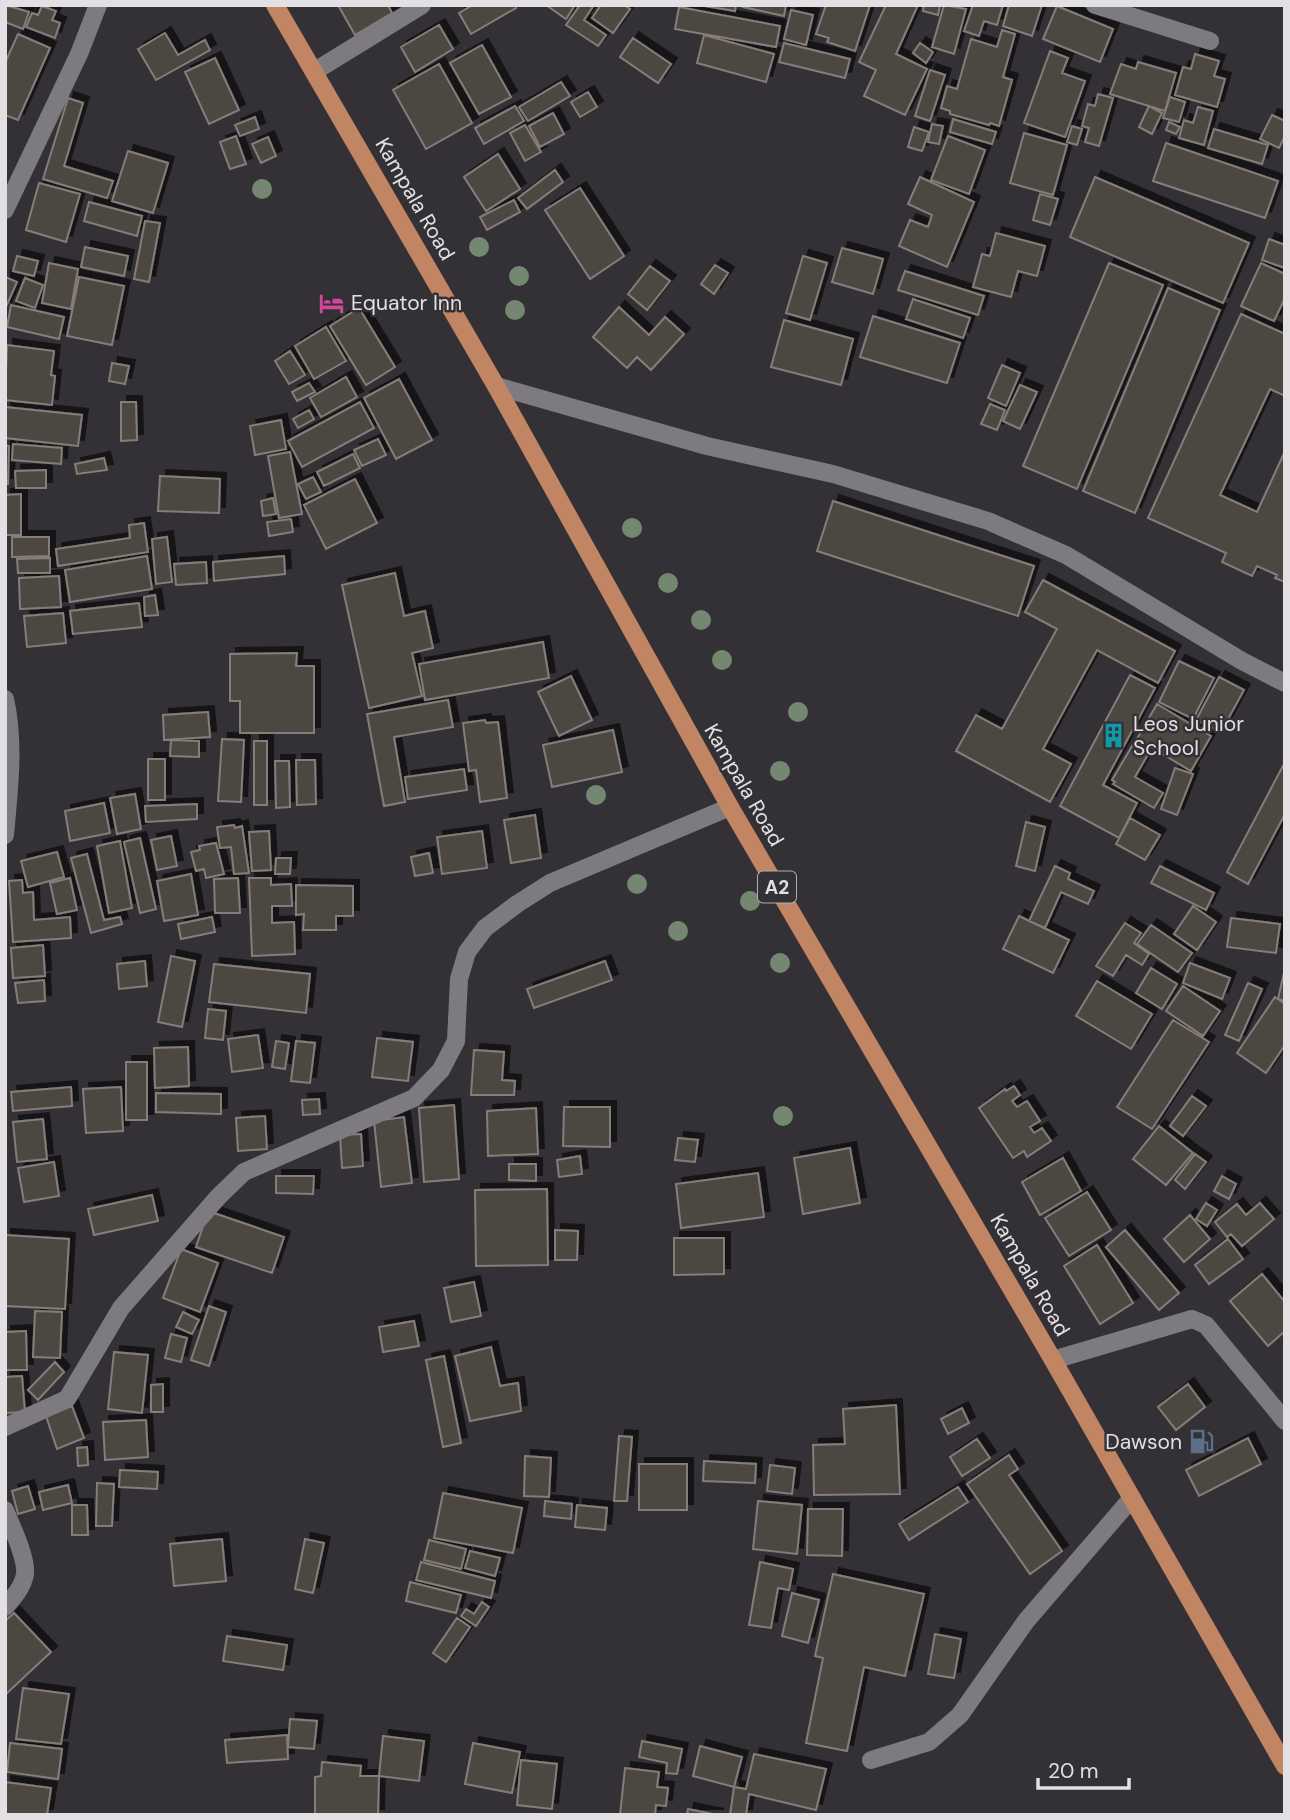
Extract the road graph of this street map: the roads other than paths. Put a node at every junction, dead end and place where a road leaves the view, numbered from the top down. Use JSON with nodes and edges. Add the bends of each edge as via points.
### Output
{"nodes":[{"id":1,"x":98,"y":5,"type":"edge"},
{"id":2,"x":275,"y":5,"type":"edge"},
{"id":3,"x":422,"y":5,"type":"edge"},
{"id":4,"x":1095,"y":5,"type":"edge"},
{"id":5,"x":1210,"y":41,"type":"dead end"},
{"id":6,"x":315,"y":71,"type":"junction"},
{"id":7,"x":5,"y":209,"type":"edge"},
{"id":8,"x":496,"y":386,"type":"junction"},
{"id":9,"x":1285,"y":683,"type":"edge"},
{"id":10,"x":5,"y":699,"type":"edge"},
{"id":11,"x":730,"y":807,"type":"junction"},
{"id":12,"x":5,"y":835,"type":"edge"},
{"id":13,"x":1053,"y":1360,"type":"junction"},
{"id":14,"x":1285,"y":1421,"type":"edge"},
{"id":15,"x":5,"y":1427,"type":"edge"},
{"id":16,"x":1132,"y":1498,"type":"junction"},
{"id":17,"x":5,"y":1510,"type":"edge"},
{"id":18,"x":5,"y":1607,"type":"edge"},
{"id":19,"x":871,"y":1760,"type":"dead end"},
{"id":20,"x":1285,"y":1766,"type":"edge"}],
"edges":[{"from":1,"to":7,"type":"street"},
{"from":2,"to":6,"type":"main road","name":"Kampala Road","number":"A2"},
{"from":3,"to":6,"type":"street"},
{"from":4,"to":5,"type":"street"},
{"from":6,"to":8,"type":"main road","name":"Kampala Road","number":"A2"},
{"from":8,"to":9,"type":"street","via":[[707,446],[833,474],[988,521],[1066,555]]},
{"from":8,"to":11,"type":"main road","name":"Kampala Road","number":"A2"},
{"from":10,"to":12,"type":"street","via":[[11,758]]},
{"from":11,"to":13,"type":"main road","name":"Kampala Road","number":"A2"},
{"from":11,"to":15,"type":"street","via":[[550,883],[485,928],[467,952],[459,979],[456,1041],[441,1070],[414,1098],[244,1172],[121,1308],[67,1399]]},
{"from":13,"to":14,"type":"street","via":[[1192,1319],[1206,1325]]},
{"from":13,"to":16,"type":"main road","name":"Kampala Road","number":"A2"},
{"from":16,"to":19,"type":"street","via":[[1026,1621],[960,1715],[929,1742]]},
{"from":16,"to":20,"type":"main road","name":"Kampala Road","number":"A2"},
{"from":17,"to":18,"type":"street","via":[[25,1573],[17,1594]]}]}
